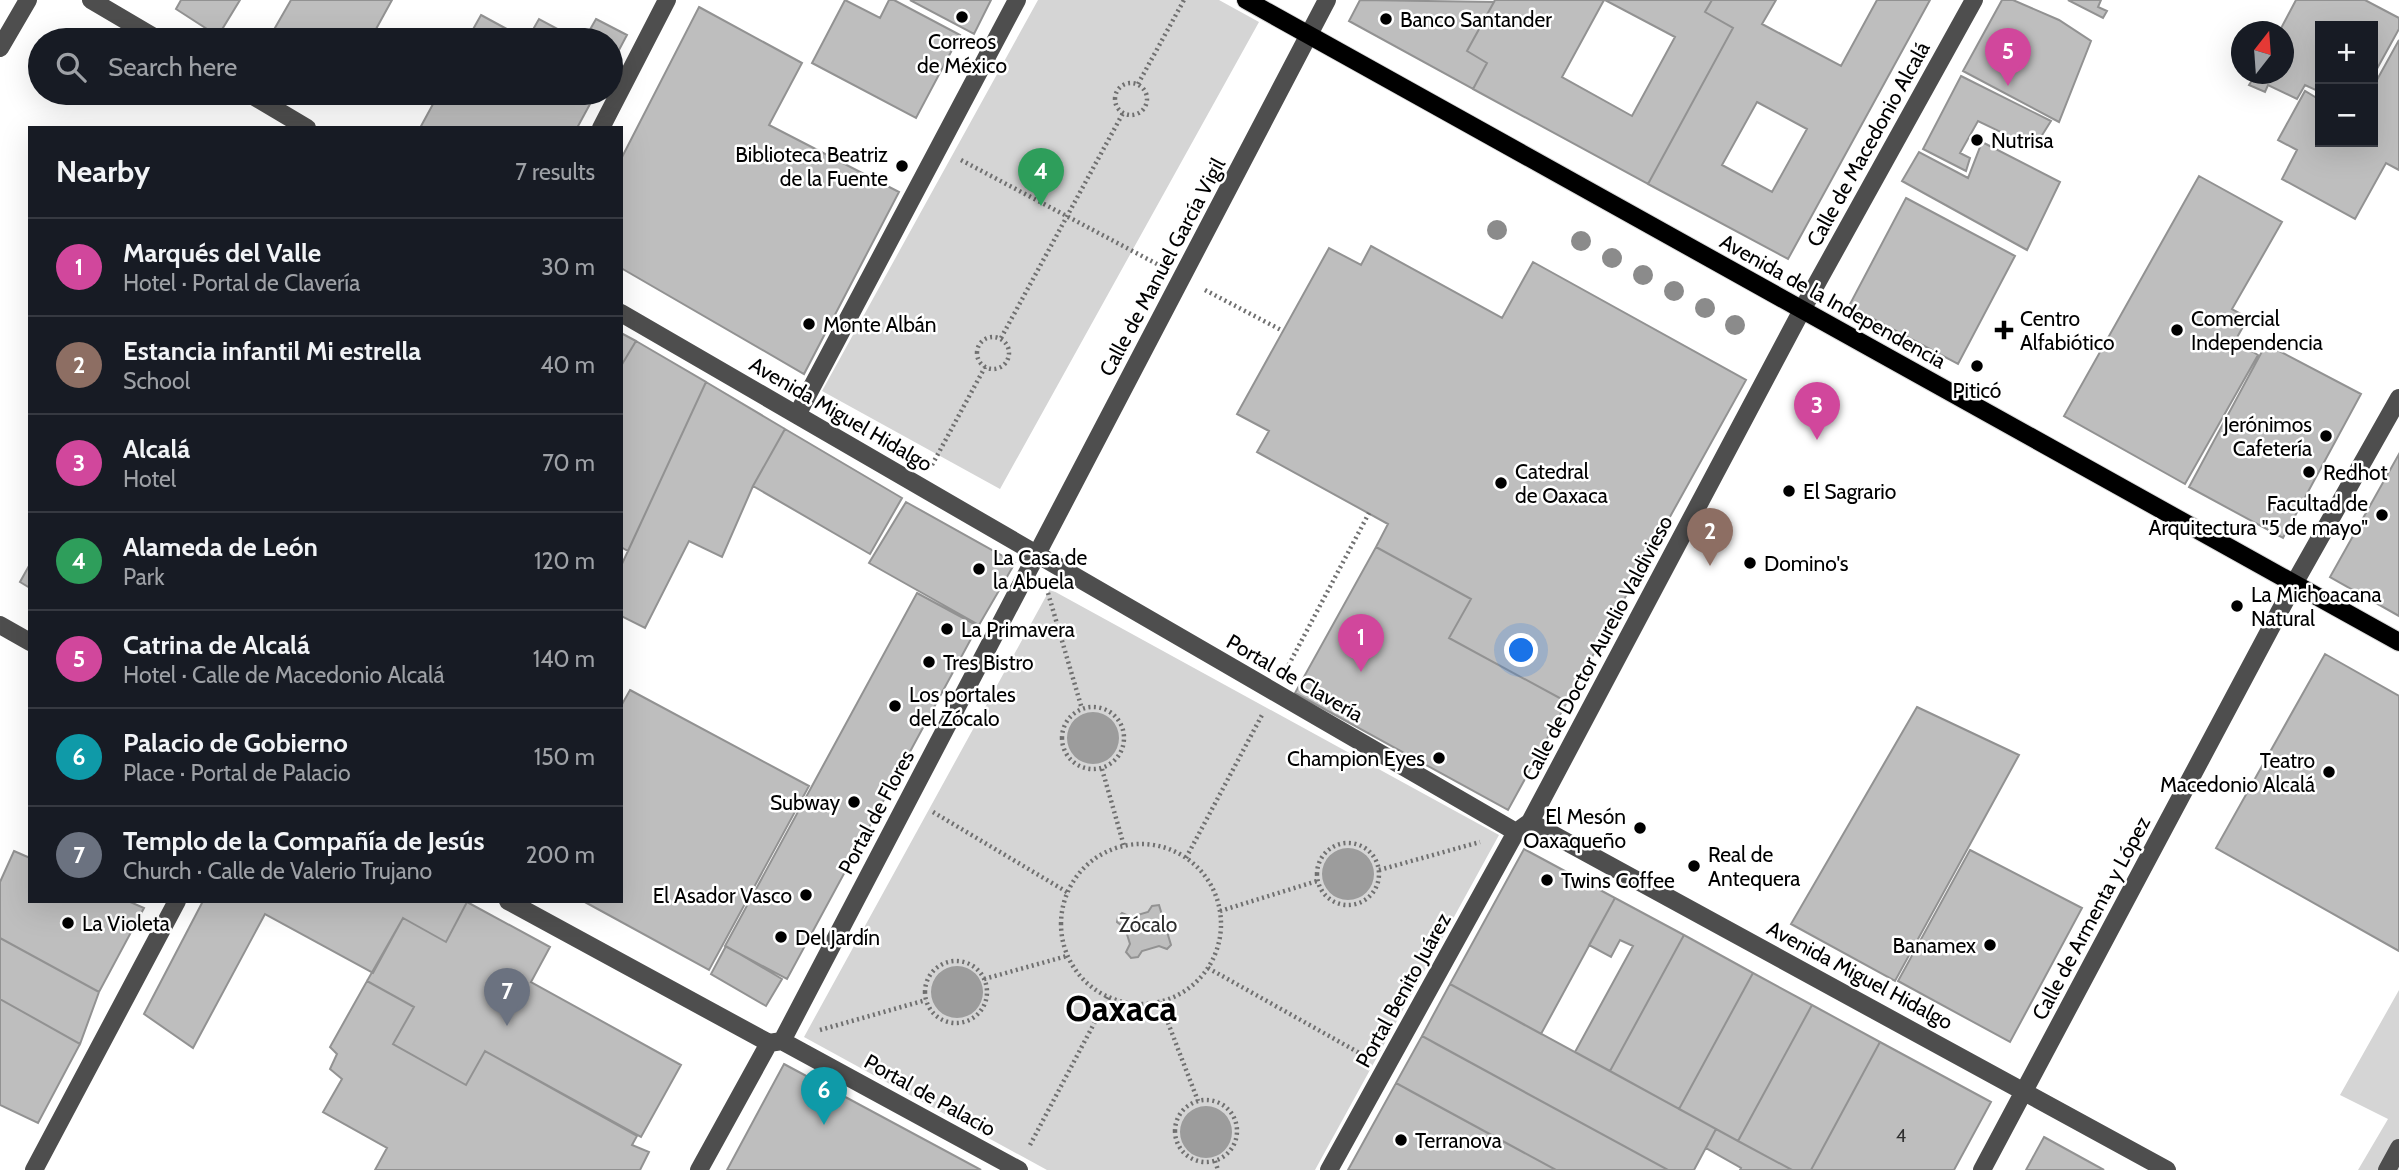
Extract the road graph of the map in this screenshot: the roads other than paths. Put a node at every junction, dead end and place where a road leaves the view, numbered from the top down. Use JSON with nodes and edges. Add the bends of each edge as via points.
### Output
{"nodes":[{"id":1,"x":28,"y":0,"type":"edge"},
{"id":2,"x":91,"y":0,"type":"edge"},
{"id":3,"x":667,"y":0,"type":"edge"},
{"id":4,"x":1017,"y":0,"type":"edge"},
{"id":5,"x":1246,"y":0,"type":"edge"},
{"id":6,"x":1327,"y":0,"type":"edge"},
{"id":7,"x":1974,"y":0,"type":"edge"},
{"id":8,"x":139,"y":28,"type":"edge"},
{"id":9,"x":1309,"y":35,"type":"junction"},
{"id":10,"x":0,"y":48,"type":"edge"},
{"id":11,"x":623,"y":85,"type":"edge"},
{"id":12,"x":268,"y":105,"type":"edge"},
{"id":13,"x":613,"y":105,"type":"edge"},
{"id":14,"x":304,"y":126,"type":"edge"},
{"id":15,"x":602,"y":126,"type":"edge"},
{"id":16,"x":1802,"y":310,"type":"junction"},
{"id":17,"x":623,"y":314,"type":"edge"},
{"id":18,"x":2399,"y":398,"type":"edge"},
{"id":19,"x":797,"y":415,"type":"junction"},
{"id":20,"x":1037,"y":555,"type":"junction"},
{"id":21,"x":2297,"y":579,"type":"junction"},
{"id":22,"x":0,"y":625,"type":"edge"},
{"id":23,"x":28,"y":641,"type":"edge"},
{"id":24,"x":2399,"y":642,"type":"edge"},
{"id":25,"x":1523,"y":827,"type":"junction"},
{"id":26,"x":176,"y":903,"type":"edge"},
{"id":27,"x":512,"y":903,"type":"edge"},
{"id":28,"x":776,"y":1042,"type":"junction"},
{"id":29,"x":2025,"y":1090,"type":"junction"},
{"id":30,"x":2399,"y":1148,"type":"edge"},
{"id":31,"x":34,"y":1170,"type":"edge"},
{"id":32,"x":699,"y":1170,"type":"edge"},
{"id":33,"x":1018,"y":1170,"type":"edge"},
{"id":34,"x":1329,"y":1170,"type":"edge"},
{"id":35,"x":1982,"y":1170,"type":"edge"},
{"id":36,"x":2167,"y":1170,"type":"edge"},
{"id":37,"x":2387,"y":1170,"type":"edge"}],
"edges":[{"from":1,"to":10,"type":"street"},
{"from":2,"to":8,"type":"street"},
{"from":3,"to":11,"type":"street"},
{"from":4,"to":19,"type":"street"},
{"from":5,"to":9,"type":"main road","name":"Avenida de la Independencia"},
{"from":6,"to":9,"type":"street","name":"Calle de Manuel García Vigil"},
{"from":7,"to":16,"type":"street","name":"Calle de Macedonio Alcalá"},
{"from":9,"to":16,"type":"main road","name":"Avenida de la Independencia"},
{"from":9,"to":20,"type":"street","name":"Calle de Manuel García Vigil"},
{"from":12,"to":14,"type":"street"},
{"from":13,"to":15,"type":"street"},
{"from":16,"to":21,"type":"main road","name":"Avenida de la Independencia"},
{"from":16,"to":25,"type":"street","name":"Calle de Doctor Aurelio Valdivieso"},
{"from":17,"to":19,"type":"street","name":"Avenida Miguel Hidalgo"},
{"from":18,"to":21,"type":"street","name":"Calle de Armenta y López"},
{"from":19,"to":20,"type":"street","name":"Avenida Miguel Hidalgo"},
{"from":20,"to":25,"type":"street","name":"Portal de Clavería"},
{"from":20,"to":28,"type":"street","name":"Portal de Flores"},
{"from":21,"to":24,"type":"main road","name":"Avenida de la Independencia"},
{"from":21,"to":29,"type":"street","name":"Calle de Armenta y López"},
{"from":22,"to":23,"type":"street"},
{"from":25,"to":29,"type":"street","name":"Avenida Miguel Hidalgo"},
{"from":25,"to":34,"type":"street","name":"Portal Benito Juárez"},
{"from":26,"to":31,"type":"street"},
{"from":27,"to":28,"type":"street","name":"Portal de Palacio"},
{"from":28,"to":32,"type":"street","name":"Portal de Flores"},
{"from":28,"to":33,"type":"street","name":"Portal de Palacio"},
{"from":29,"to":35,"type":"street","name":"Calle de Armenta y López"},
{"from":29,"to":36,"type":"street","name":"Avenida Miguel Hidalgo"},
{"from":30,"to":37,"type":"street"}]}
